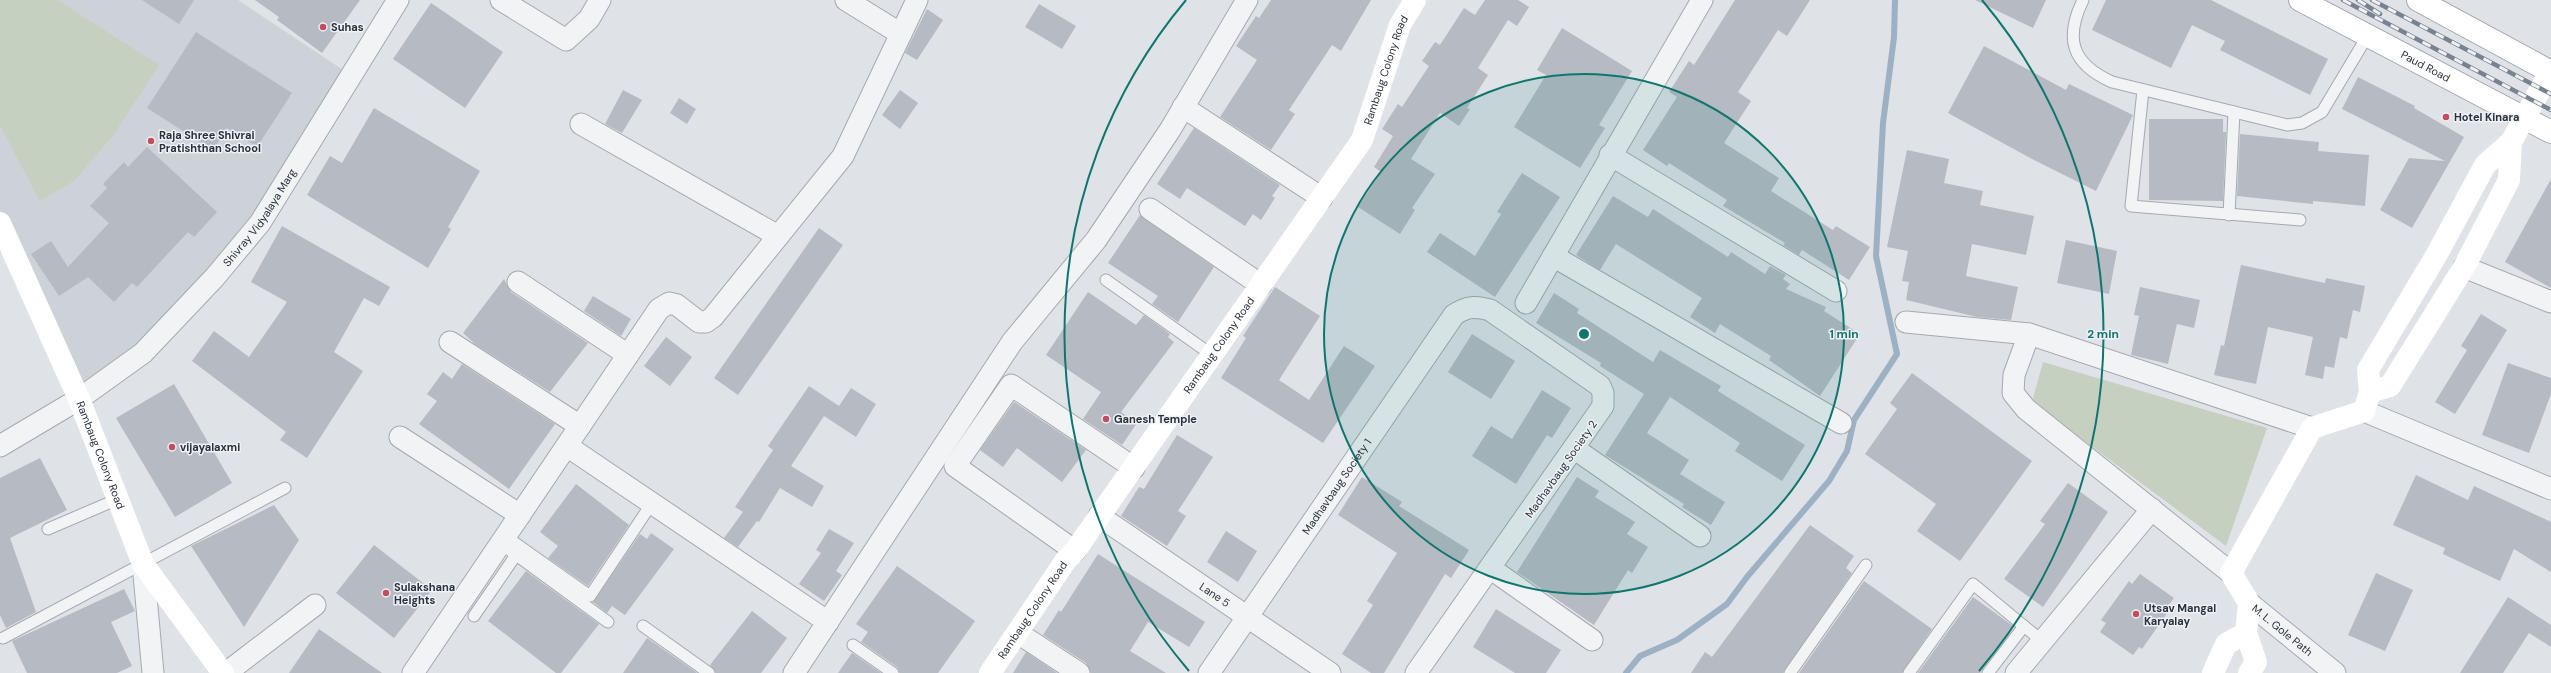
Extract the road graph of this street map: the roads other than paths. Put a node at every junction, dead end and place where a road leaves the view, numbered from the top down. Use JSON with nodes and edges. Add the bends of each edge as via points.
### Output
{"nodes":[{"id":1,"x":398,"y":0,"type":"edge"},
{"id":2,"x":501,"y":0,"type":"edge"},
{"id":3,"x":600,"y":0,"type":"edge"},
{"id":4,"x":846,"y":0,"type":"edge"},
{"id":5,"x":917,"y":0,"type":"edge"},
{"id":6,"x":1247,"y":0,"type":"edge"},
{"id":7,"x":1415,"y":0,"type":"edge"},
{"id":8,"x":1702,"y":0,"type":"edge"},
{"id":9,"x":2083,"y":0,"type":"edge"},
{"id":10,"x":2300,"y":0,"type":"edge"},
{"id":11,"x":2418,"y":0,"type":"edge"},
{"id":12,"x":901,"y":34,"type":"junction"},
{"id":13,"x":2368,"y":35,"type":"junction"},
{"id":14,"x":2550,"y":72,"type":"edge"},
{"id":15,"x":2143,"y":90,"type":"junction"},
{"id":16,"x":1183,"y":107,"type":"junction"},
{"id":17,"x":2234,"y":112,"type":"junction"},
{"id":18,"x":2524,"y":118,"type":"junction"},
{"id":19,"x":581,"y":124,"type":"dead end"},
{"id":20,"x":2551,"y":132,"type":"edge"},
{"id":21,"x":2511,"y":142,"type":"junction"},
{"id":22,"x":1610,"y":155,"type":"junction"},
{"id":23,"x":1322,"y":198,"type":"junction"},
{"id":24,"x":1150,"y":209,"type":"dead end"},
{"id":25,"x":2229,"y":215,"type":"junction"},
{"id":26,"x":2300,"y":220,"type":"dead end"},
{"id":27,"x":0,"y":223,"type":"edge"},
{"id":28,"x":778,"y":236,"type":"junction"},
{"id":29,"x":1553,"y":256,"type":"junction"},
{"id":30,"x":2464,"y":267,"type":"junction"},
{"id":31,"x":1106,"y":280,"type":"dead end"},
{"id":32,"x":518,"y":282,"type":"dead end"},
{"id":33,"x":1261,"y":285,"type":"junction"},
{"id":34,"x":1836,"y":291,"type":"dead end"},
{"id":35,"x":2551,"y":302,"type":"edge"},
{"id":36,"x":1526,"y":303,"type":"dead end"},
{"id":37,"x":1470,"y":307,"type":"joint"},
{"id":38,"x":1906,"y":322,"type":"dead end"},
{"id":39,"x":2029,"y":334,"type":"junction"},
{"id":40,"x":450,"y":342,"type":"dead end"},
{"id":41,"x":628,"y":355,"type":"junction"},
{"id":42,"x":1212,"y":355,"type":"junction"},
{"id":43,"x":79,"y":399,"type":"junction"},
{"id":44,"x":2367,"y":402,"type":"junction"},
{"id":45,"x":1841,"y":423,"type":"dead end"},
{"id":46,"x":580,"y":426,"type":"junction"},
{"id":47,"x":2312,"y":428,"type":"junction"},
{"id":48,"x":400,"y":437,"type":"dead end"},
{"id":49,"x":0,"y":446,"type":"edge"},
{"id":50,"x":567,"y":446,"type":"junction"},
{"id":51,"x":1575,"y":449,"type":"junction"},
{"id":52,"x":1134,"y":468,"type":"junction"},
{"id":53,"x":285,"y":488,"type":"dead end"},
{"id":54,"x":2551,"y":490,"type":"edge"},
{"id":55,"x":118,"y":499,"type":"junction"},
{"id":56,"x":652,"y":502,"type":"junction"},
{"id":57,"x":2152,"y":509,"type":"junction"},
{"id":58,"x":520,"y":515,"type":"junction"},
{"id":59,"x":1099,"y":516,"type":"junction"},
{"id":60,"x":48,"y":529,"type":"dead end"},
{"id":61,"x":1700,"y":536,"type":"dead end"},
{"id":62,"x":507,"y":545,"type":"junction"},
{"id":63,"x":1076,"y":551,"type":"junction"},
{"id":64,"x":142,"y":564,"type":"junction"},
{"id":65,"x":1866,"y":564,"type":"dead end"},
{"id":66,"x":1490,"y":568,"type":"junction"},
{"id":67,"x":2231,"y":573,"type":"junction"},
{"id":68,"x":2249,"y":603,"type":"junction"},
{"id":69,"x":315,"y":605,"type":"dead end"},
{"id":70,"x":474,"y":616,"type":"dead end"},
{"id":71,"x":1248,"y":618,"type":"junction"},
{"id":72,"x":608,"y":622,"type":"dead end"},
{"id":73,"x":828,"y":622,"type":"junction"},
{"id":74,"x":643,"y":626,"type":"dead end"},
{"id":75,"x":2024,"y":626,"type":"junction"},
{"id":76,"x":1018,"y":633,"type":"junction"},
{"id":77,"x":2246,"y":633,"type":"junction"},
{"id":78,"x":3,"y":638,"type":"dead end"},
{"id":79,"x":1592,"y":640,"type":"dead end"},
{"id":80,"x":2042,"y":641,"type":"junction"},
{"id":81,"x":853,"y":645,"type":"dead end"},
{"id":82,"x":153,"y":673,"type":"edge"},
{"id":83,"x":225,"y":673,"type":"edge"},
{"id":84,"x":413,"y":673,"type":"edge"},
{"id":85,"x":709,"y":673,"type":"edge"},
{"id":86,"x":794,"y":673,"type":"edge"},
{"id":87,"x":893,"y":673,"type":"edge"},
{"id":88,"x":990,"y":673,"type":"edge"},
{"id":89,"x":1079,"y":673,"type":"edge"},
{"id":90,"x":1209,"y":673,"type":"edge"},
{"id":91,"x":1330,"y":673,"type":"edge"},
{"id":92,"x":1416,"y":673,"type":"edge"},
{"id":93,"x":1790,"y":673,"type":"edge"},
{"id":94,"x":1909,"y":673,"type":"edge"},
{"id":95,"x":1988,"y":673,"type":"edge"},
{"id":96,"x":2016,"y":673,"type":"edge"},
{"id":97,"x":2213,"y":673,"type":"edge"},
{"id":98,"x":2249,"y":673,"type":"edge"},
{"id":99,"x":2335,"y":673,"type":"edge"}],
"edges":[{"from":1,"to":43,"type":"street","name":"Shivray Vidyalaya Marg","via":[[260,223],[215,277],[143,353]]},
{"from":2,"to":3,"type":"street","via":[[566,40],[589,19]]},
{"from":4,"to":12,"type":"street"},
{"from":5,"to":12,"type":"street"},
{"from":6,"to":16,"type":"street"},
{"from":7,"to":23,"type":"street","name":"Rambaug Colony Road","via":[[1400,25],[1362,140]]},
{"from":8,"to":22,"type":"street"},
{"from":9,"to":15,"type":"lane","via":[[2075,15],[2071,33],[2074,47],[2083,62],[2093,74]]},
{"from":10,"to":13,"type":"street","name":"Paud Road"},
{"from":11,"to":14,"type":"street"},
{"from":12,"to":28,"type":"street","via":[[843,156]]},
{"from":13,"to":17,"type":"lane","via":[[2322,112],[2312,118],[2287,125]]},
{"from":13,"to":18,"type":"street","name":"Paud Road"},
{"from":14,"to":18,"type":"street"},
{"from":15,"to":17,"type":"lane"},
{"from":15,"to":25,"type":"lane","via":[[2131,206]]},
{"from":16,"to":23,"type":"street"},
{"from":16,"to":73,"type":"street","via":[[1096,240],[1012,342]]},
{"from":17,"to":25,"type":"lane"},
{"from":18,"to":20,"type":"street","name":"Paud Road"},
{"from":18,"to":21,"type":"street"},
{"from":19,"to":28,"type":"street"},
{"from":21,"to":30,"type":"street","via":[[2509,180]]},
{"from":21,"to":44,"type":"street","via":[[2485,165],[2438,254],[2368,370]]},
{"from":22,"to":29,"type":"street"},
{"from":22,"to":34,"type":"street"},
{"from":23,"to":33,"type":"street","name":"Rambaug Colony Road"},
{"from":24,"to":33,"type":"street"},
{"from":25,"to":26,"type":"lane"},
{"from":27,"to":43,"type":"street","name":"Rambaug Colony Road"},
{"from":28,"to":41,"type":"street","via":[[713,317],[706,322],[699,322],[677,305],[669,303],[659,309]]},
{"from":29,"to":36,"type":"street"},
{"from":29,"to":45,"type":"street"},
{"from":30,"to":35,"type":"street"},
{"from":30,"to":44,"type":"street","via":[[2390,386]]},
{"from":31,"to":42,"type":"lane"},
{"from":32,"to":41,"type":"street"},
{"from":33,"to":42,"type":"street","name":"Rambaug Colony Road"},
{"from":37,"to":51,"type":"street","name":"Madhavbaug Society 2","via":[[1490,310],[1600,386],[1604,406]]},
{"from":37,"to":71,"type":"street","name":"Madhavbaug Society 1","via":[[1454,315]]},
{"from":38,"to":39,"type":"street"},
{"from":39,"to":47,"type":"street"},
{"from":39,"to":57,"type":"street","via":[[2014,375],[2013,393],[2026,409]]},
{"from":40,"to":46,"type":"street"},
{"from":41,"to":46,"type":"street"},
{"from":42,"to":52,"type":"street","name":"Rambaug Colony Road"},
{"from":43,"to":49,"type":"street","name":"Shivray Vidyalaya Marg"},
{"from":43,"to":55,"type":"street","name":"Rambaug Colony Road"},
{"from":44,"to":47,"type":"street"},
{"from":44,"to":54,"type":"street"},
{"from":46,"to":50,"type":"street"},
{"from":47,"to":67,"type":"street"},
{"from":48,"to":58,"type":"street"},
{"from":50,"to":56,"type":"street"},
{"from":50,"to":58,"type":"street"},
{"from":51,"to":61,"type":"street"},
{"from":51,"to":66,"type":"street","name":"Madhavbaug Society 2"},
{"from":52,"to":59,"type":"street","name":"Rambaug Colony Road"},
{"from":52,"to":63,"type":"street","via":[[1011,385],[955,466]]},
{"from":53,"to":64,"type":"lane"},
{"from":55,"to":60,"type":"lane"},
{"from":55,"to":64,"type":"street","name":"Rambaug Colony Road"},
{"from":56,"to":62,"type":"lane","via":[[590,596]]},
{"from":56,"to":73,"type":"street"},
{"from":57,"to":67,"type":"street"},
{"from":57,"to":80,"type":"street"},
{"from":58,"to":62,"type":"street"},
{"from":59,"to":63,"type":"street","name":"Rambaug Colony Road"},
{"from":59,"to":71,"type":"street","name":"Lane 5"},
{"from":62,"to":70,"type":"lane"},
{"from":62,"to":72,"type":"lane"},
{"from":62,"to":84,"type":"street"},
{"from":63,"to":76,"type":"street","name":"Rambaug Colony Road","via":[[1066,560]]},
{"from":64,"to":78,"type":"lane"},
{"from":64,"to":82,"type":"street"},
{"from":64,"to":83,"type":"street","name":"Rambaug Colony Road"},
{"from":65,"to":93,"type":"lane"},
{"from":66,"to":79,"type":"street"},
{"from":66,"to":92,"type":"street","name":"Madhavbaug Society 2"},
{"from":67,"to":68,"type":"street"},
{"from":68,"to":77,"type":"street"},
{"from":68,"to":99,"type":"street","name":"M. L. Gole Path"},
{"from":69,"to":83,"type":"street"},
{"from":71,"to":90,"type":"street","name":"Madhavbaug Society 1"},
{"from":71,"to":91,"type":"street","name":"Lane 5"},
{"from":73,"to":86,"type":"street"},
{"from":74,"to":85,"type":"lane"},
{"from":75,"to":80,"type":"lane"},
{"from":75,"to":94,"type":"lane","via":[[1973,584]]},
{"from":75,"to":95,"type":"lane"},
{"from":76,"to":88,"type":"street","name":"Rambaug Colony Road"},
{"from":76,"to":89,"type":"street"},
{"from":77,"to":97,"type":"street","via":[[2226,644]]},
{"from":77,"to":98,"type":"street","via":[[2256,662]]},
{"from":80,"to":96,"type":"street"},
{"from":81,"to":87,"type":"lane"}]}
